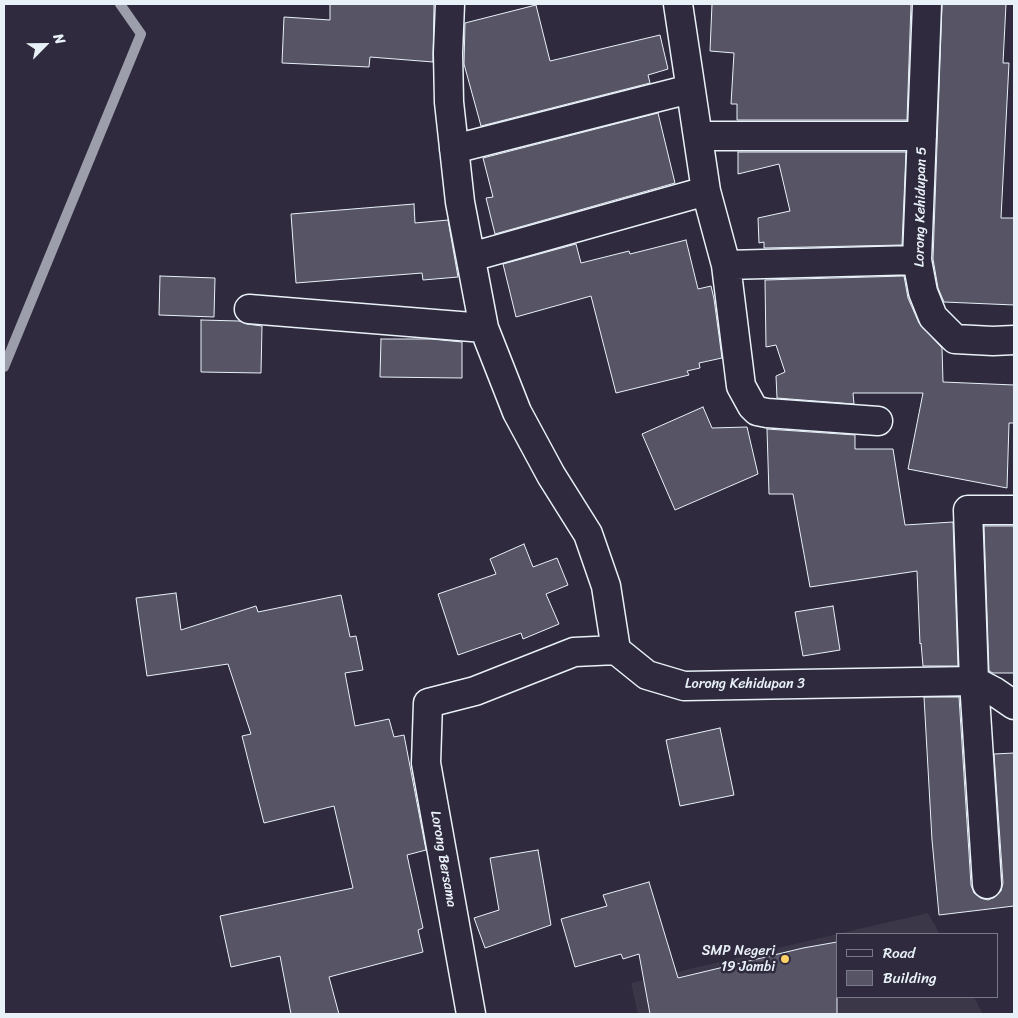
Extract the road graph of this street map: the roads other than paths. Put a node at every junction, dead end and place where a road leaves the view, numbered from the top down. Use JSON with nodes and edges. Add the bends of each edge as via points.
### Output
{"nodes":[{"id":1,"x":450,"y":4,"type":"edge"},
{"id":2,"x":678,"y":4,"type":"edge"},
{"id":3,"x":927,"y":4,"type":"edge"},
{"id":4,"x":690,"y":89,"type":"junction"},
{"id":5,"x":699,"y":136,"type":"junction"},
{"id":6,"x":922,"y":136,"type":"junction"},
{"id":7,"x":454,"y":149,"type":"junction"},
{"id":8,"x":706,"y":191,"type":"junction"},
{"id":9,"x":471,"y":257,"type":"junction"},
{"id":10,"x":917,"y":260,"type":"junction"},
{"id":11,"x":726,"y":265,"type":"junction"},
{"id":12,"x":249,"y":309,"type":"dead end"},
{"id":13,"x":484,"y":328,"type":"junction"},
{"id":14,"x":1014,"y":340,"type":"edge"},
{"id":15,"x":878,"y":421,"type":"dead end"},
{"id":16,"x":1014,"y":510,"type":"edge"},
{"id":17,"x":616,"y":650,"type":"junction"},
{"id":18,"x":974,"y":681,"type":"junction"},
{"id":19,"x":1014,"y":705,"type":"edge"},
{"id":20,"x":987,"y":884,"type":"dead end"},
{"id":21,"x":471,"y":1014,"type":"edge"}],
"edges":[{"from":1,"to":7,"type":"street","via":[[448,102]]},
{"from":2,"to":4,"type":"street"},
{"from":3,"to":6,"type":"street","name":"Lorong Kehidupan 5"},
{"from":4,"to":5,"type":"street"},
{"from":4,"to":7,"type":"street"},
{"from":5,"to":6,"type":"street"},
{"from":5,"to":8,"type":"street"},
{"from":6,"to":10,"type":"street","name":"Lorong Kehidupan 5"},
{"from":7,"to":9,"type":"street"},
{"from":8,"to":9,"type":"street"},
{"from":8,"to":11,"type":"street"},
{"from":9,"to":13,"type":"street"},
{"from":10,"to":11,"type":"street"},
{"from":10,"to":14,"type":"street","name":"Lorong Kehidupan 5","via":[[922,292],[933,317],[955,339]]},
{"from":11,"to":15,"type":"street","via":[[741,386],[752,406],[767,413]]},
{"from":12,"to":13,"type":"street"},
{"from":13,"to":17,"type":"street","via":[[517,412],[588,534],[606,586]]},
{"from":16,"to":18,"type":"street","via":[[968,510]]},
{"from":17,"to":18,"type":"street","name":"Lorong Kehidupan 3","via":[[647,675],[684,686]]},
{"from":17,"to":21,"type":"street","name":"Lorong Bersama","via":[[574,652],[475,691],[428,703],[426,763]]},
{"from":18,"to":19,"type":"street","name":"Lorong Kehidupan 3"},
{"from":18,"to":20,"type":"street"}]}
